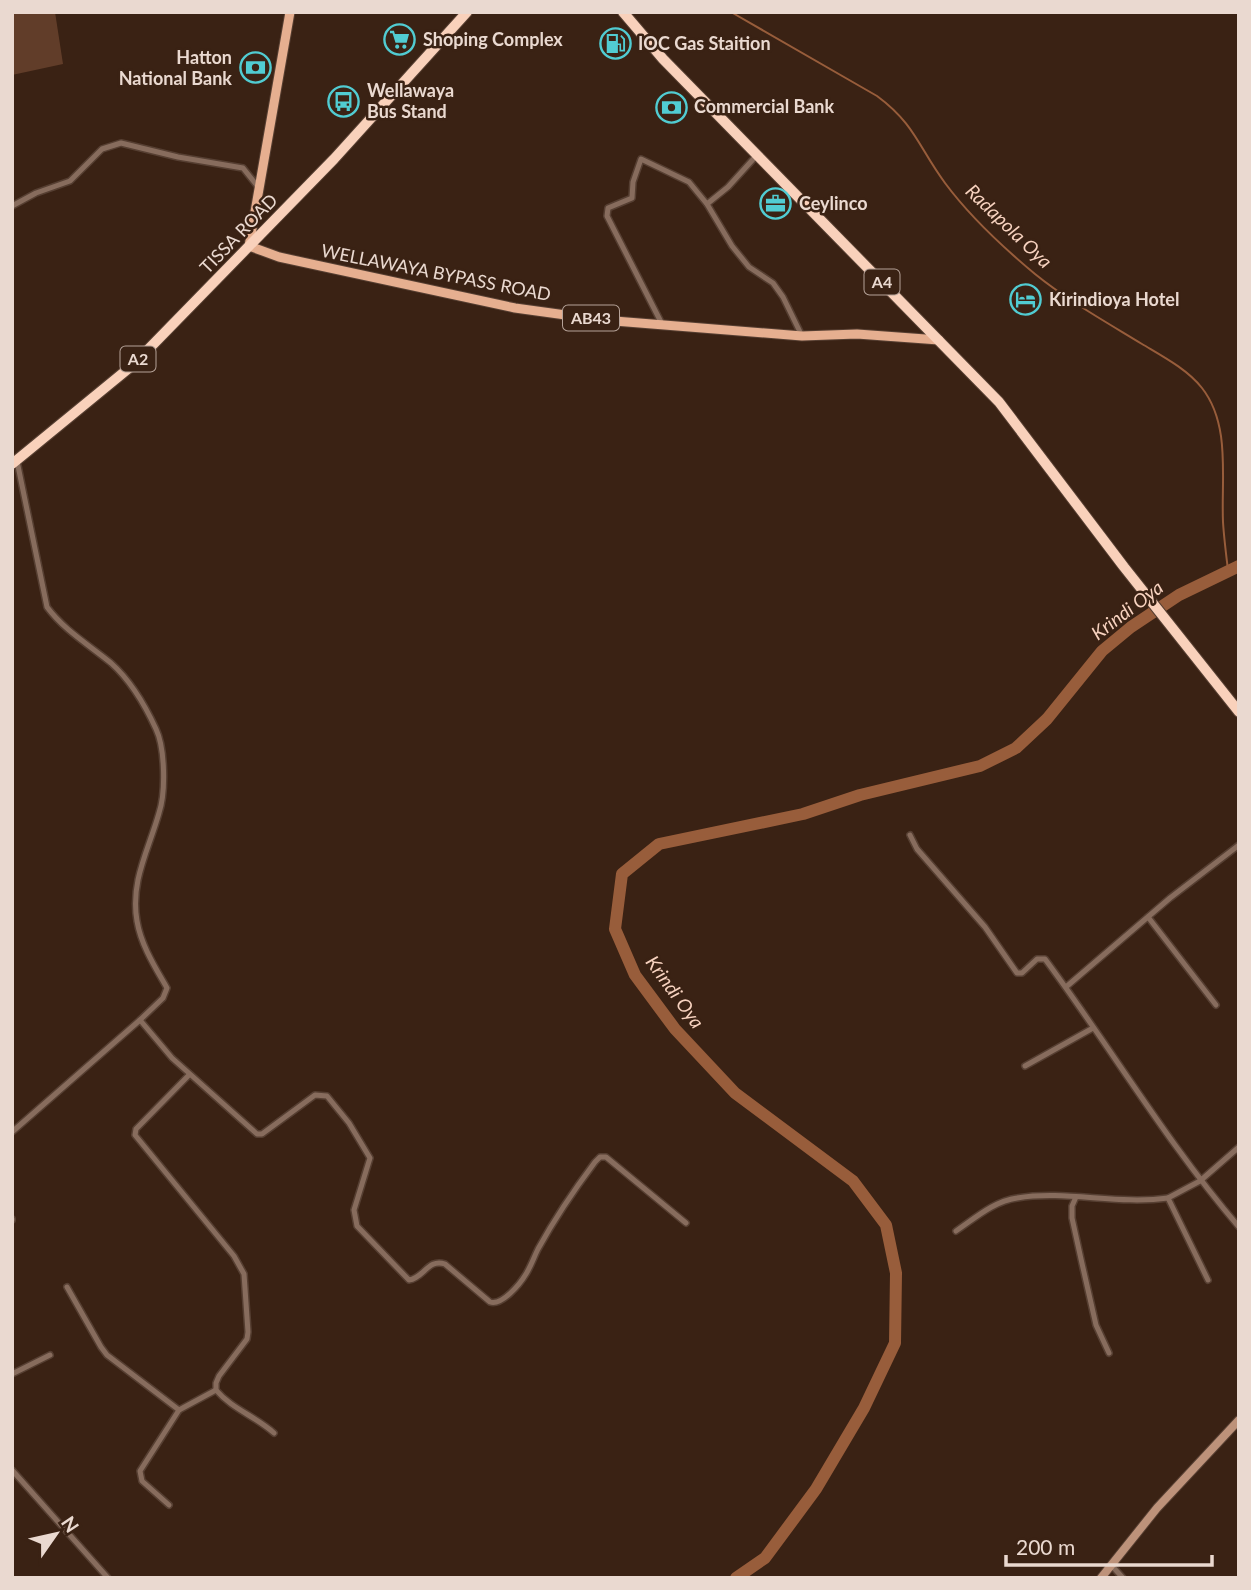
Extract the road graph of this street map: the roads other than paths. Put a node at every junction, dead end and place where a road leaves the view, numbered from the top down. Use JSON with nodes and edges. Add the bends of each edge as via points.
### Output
{"nodes":[{"id":1,"x":290,"y":12,"type":"edge"},
{"id":2,"x":467,"y":12,"type":"edge"},
{"id":3,"x":623,"y":12,"type":"edge"},
{"id":4,"x":757,"y":155,"type":"junction"},
{"id":5,"x":259,"y":188,"type":"junction"},
{"id":6,"x":707,"y":204,"type":"junction"},
{"id":7,"x":12,"y":206,"type":"edge"},
{"id":8,"x":250,"y":246,"type":"junction"},
{"id":9,"x":662,"y":324,"type":"junction"},
{"id":10,"x":802,"y":336,"type":"junction"},
{"id":11,"x":939,"y":340,"type":"junction"},
{"id":12,"x":15,"y":463,"type":"edge"},
{"id":13,"x":1239,"y":712,"type":"edge"},
{"id":14,"x":910,"y":835,"type":"dead end"},
{"id":15,"x":1239,"y":845,"type":"edge"},
{"id":16,"x":1148,"y":917,"type":"junction"},
{"id":17,"x":1066,"y":987,"type":"junction"},
{"id":18,"x":1216,"y":1005,"type":"dead end"},
{"id":19,"x":140,"y":1020,"type":"junction"},
{"id":20,"x":1093,"y":1028,"type":"junction"},
{"id":21,"x":1026,"y":1066,"type":"dead end"},
{"id":22,"x":190,"y":1075,"type":"junction"},
{"id":23,"x":12,"y":1132,"type":"edge"},
{"id":24,"x":1239,"y":1147,"type":"edge"},
{"id":25,"x":1200,"y":1181,"type":"junction"},
{"id":26,"x":1076,"y":1197,"type":"junction"},
{"id":27,"x":1168,"y":1198,"type":"junction"},
{"id":28,"x":686,"y":1223,"type":"dead end"},
{"id":29,"x":1239,"y":1227,"type":"edge"},
{"id":30,"x":956,"y":1231,"type":"dead end"},
{"id":31,"x":1208,"y":1280,"type":"dead end"},
{"id":32,"x":68,"y":1287,"type":"dead end"},
{"id":33,"x":1109,"y":1353,"type":"dead end"},
{"id":34,"x":50,"y":1355,"type":"dead end"},
{"id":35,"x":12,"y":1374,"type":"edge"},
{"id":36,"x":216,"y":1390,"type":"junction"},
{"id":37,"x":179,"y":1410,"type":"junction"},
{"id":38,"x":1239,"y":1420,"type":"edge"},
{"id":39,"x":274,"y":1433,"type":"dead end"},
{"id":40,"x":12,"y":1470,"type":"edge"},
{"id":41,"x":169,"y":1505,"type":"dead end"},
{"id":42,"x":1112,"y":1566,"type":"junction"},
{"id":43,"x":108,"y":1578,"type":"edge"},
{"id":44,"x":1101,"y":1578,"type":"edge"},
{"id":45,"x":1123,"y":1578,"type":"edge"}],
"edges":[{"from":1,"to":5,"type":"main road"},
{"from":2,"to":8,"type":"highway","name":"TISSA ROAD","number":"A2"},
{"from":3,"to":4,"type":"highway","number":"A4"},
{"from":4,"to":6,"type":"street"},
{"from":4,"to":11,"type":"highway","number":"A4"},
{"from":5,"to":7,"type":"street","via":[[243,168],[121,143],[102,149],[70,181]]},
{"from":5,"to":8,"type":"main road"},
{"from":6,"to":9,"type":"street","via":[[689,182],[641,159],[632,198],[608,208],[607,216]]},
{"from":6,"to":10,"type":"street","via":[[749,267],[773,283]]},
{"from":8,"to":9,"type":"main road","name":"WELLAWAYA BYPASS ROAD","number":"AB43","via":[[290,260],[514,308]]},
{"from":8,"to":12,"type":"highway","name":"TISSA ROAD","number":"A2","via":[[134,364]]},
{"from":9,"to":10,"type":"main road","name":"WELLAWAYA BYPASS ROAD","number":"AB43"},
{"from":10,"to":11,"type":"main road","name":"WELLAWAYA BYPASS ROAD","number":"AB43","via":[[857,334]]},
{"from":11,"to":13,"type":"highway","number":"A4","via":[[999,402]]},
{"from":12,"to":19,"type":"street","via":[[47,607],[56,620],[113,665],[136,693],[157,732],[163,764],[161,810],[139,868],[136,920],[144,946],[167,988]]},
{"from":14,"to":17,"type":"street","via":[[1017,973],[1042,958]]},
{"from":15,"to":16,"type":"street"},
{"from":16,"to":17,"type":"street"},
{"from":16,"to":18,"type":"street"},
{"from":17,"to":20,"type":"street"},
{"from":19,"to":22,"type":"street"},
{"from":19,"to":23,"type":"street"},
{"from":20,"to":21,"type":"street"},
{"from":20,"to":25,"type":"street"},
{"from":22,"to":28,"type":"street","via":[[257,1134],[315,1095],[327,1096],[370,1158],[354,1210],[357,1226],[409,1280],[439,1262],[489,1302],[501,1301],[525,1276],[566,1202],[600,1157],[606,1157]]},
{"from":22,"to":36,"type":"street","via":[[135,1135],[244,1274],[247,1339],[219,1376]]},
{"from":24,"to":25,"type":"street"},
{"from":25,"to":27,"type":"street"},
{"from":25,"to":29,"type":"street"},
{"from":26,"to":27,"type":"street"},
{"from":26,"to":30,"type":"street","via":[[1016,1198],[992,1206]]},
{"from":26,"to":33,"type":"street","via":[[1072,1218],[1080,1259],[1096,1325]]},
{"from":27,"to":31,"type":"street"},
{"from":32,"to":37,"type":"street","via":[[107,1354]]},
{"from":34,"to":35,"type":"street"},
{"from":36,"to":37,"type":"street"},
{"from":36,"to":39,"type":"street","via":[[226,1402]]},
{"from":37,"to":41,"type":"street","via":[[140,1471]]},
{"from":38,"to":42,"type":"street","via":[[1157,1508]]},
{"from":40,"to":43,"type":"street"},
{"from":42,"to":44,"type":"street"},
{"from":42,"to":45,"type":"street"}]}
